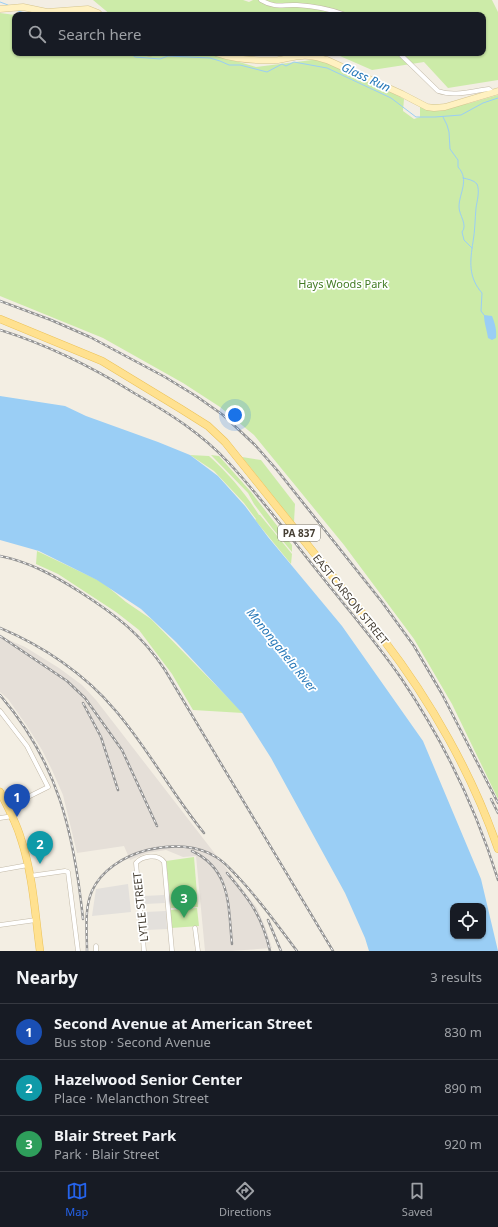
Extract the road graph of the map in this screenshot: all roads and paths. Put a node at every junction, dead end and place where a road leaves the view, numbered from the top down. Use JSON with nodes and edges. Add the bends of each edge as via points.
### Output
{"nodes":[{"id":1,"x":261,"y":0,"type":"edge"},
{"id":2,"x":0,"y":9,"type":"edge"},
{"id":3,"x":47,"y":12,"type":"edge"},
{"id":4,"x":47,"y":12,"type":"edge"},
{"id":5,"x":96,"y":12,"type":"edge"},
{"id":6,"x":336,"y":12,"type":"edge"},
{"id":7,"x":224,"y":56,"type":"edge"},
{"id":8,"x":302,"y":56,"type":"edge"},
{"id":9,"x":302,"y":56,"type":"edge"},
{"id":10,"x":402,"y":56,"type":"edge"},
{"id":11,"x":496,"y":92,"type":"edge"},
{"id":12,"x":0,"y":319,"type":"edge"},
{"id":13,"x":0,"y":711,"type":"edge"},
{"id":14,"x":0,"y":792,"type":"edge"},
{"id":15,"x":8,"y":807,"type":"junction"},
{"id":16,"x":12,"y":816,"type":"junction"},
{"id":17,"x":0,"y":818,"type":"edge"},
{"id":18,"x":498,"y":849,"type":"edge"},
{"id":19,"x":28,"y":865,"type":"junction"},
{"id":20,"x":0,"y":870,"type":"edge"},
{"id":21,"x":30,"y":876,"type":"junction"},
{"id":22,"x":36,"y":920,"type":"junction"},
{"id":23,"x":0,"y":925,"type":"edge"},
{"id":24,"x":195,"y":928,"type":"dead end"},
{"id":25,"x":96,"y":946,"type":"dead end"},
{"id":26,"x":40,"y":951,"type":"edge"},
{"id":27,"x":78,"y":951,"type":"edge"},
{"id":28,"x":96,"y":951,"type":"edge"},
{"id":29,"x":144,"y":951,"type":"edge"},
{"id":30,"x":172,"y":951,"type":"edge"},
{"id":31,"x":198,"y":951,"type":"edge"}],
"edges":[{"from":1,"to":6,"type":"street","via":[[282,6],[295,4]]},
{"from":2,"to":3,"type":"main road","via":[[23,7]]},
{"from":4,"to":5,"type":"main road","via":[[88,9]]},
{"from":7,"to":8,"type":"main road","via":[[250,61]]},
{"from":9,"to":11,"type":"main road","via":[[327,60],[427,107],[445,107]]},
{"from":10,"to":11,"type":"street","via":[[438,91],[456,94],[489,89]]},
{"from":12,"to":18,"type":"main road","name":"EAST CARSON STREET","number":"PA 837","via":[[102,361],[208,426],[225,442],[411,677],[455,752],[490,825]]},
{"from":13,"to":15,"type":"street","via":[[27,746],[48,787]]},
{"from":14,"to":15,"type":"main road"},
{"from":15,"to":16,"type":"main road"},
{"from":16,"to":17,"type":"street"},
{"from":16,"to":19,"type":"main road"},
{"from":19,"to":20,"type":"street"},
{"from":19,"to":21,"type":"main road"},
{"from":21,"to":22,"type":"main road"},
{"from":21,"to":27,"type":"street","via":[[68,872]]},
{"from":22,"to":23,"type":"street"},
{"from":22,"to":26,"type":"main road"},
{"from":24,"to":31,"type":"street"},
{"from":25,"to":28,"type":"street"},
{"from":29,"to":30,"type":"street","name":"LYTLE STREET","via":[[136,863],[152,857],[160,858],[164,862]]}]}
